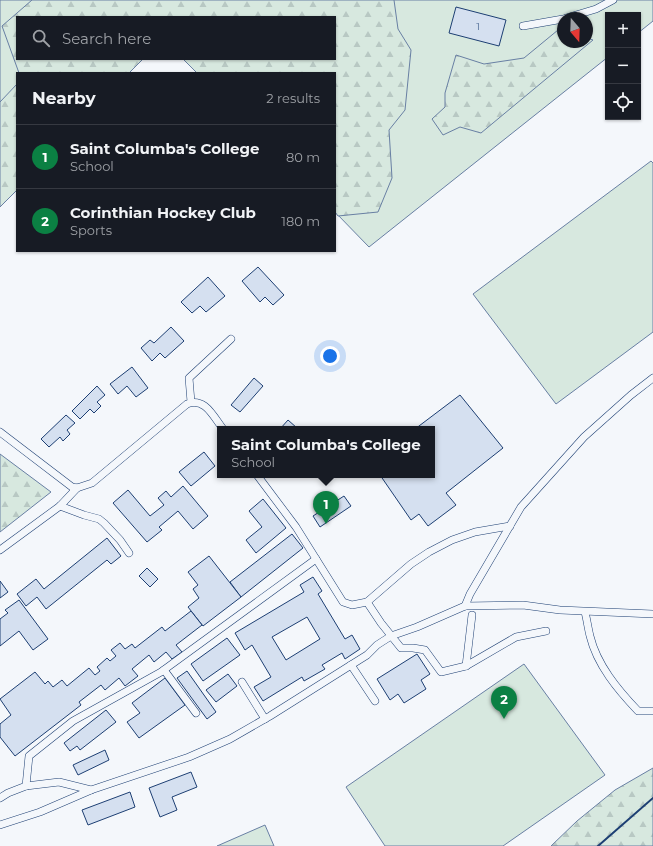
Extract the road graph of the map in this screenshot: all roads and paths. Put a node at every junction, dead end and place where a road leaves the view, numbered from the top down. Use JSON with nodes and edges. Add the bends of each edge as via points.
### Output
{"nodes":[{"id":1,"x":613,"y":0,"type":"edge"},
{"id":2,"x":586,"y":12,"type":"edge"},
{"id":3,"x":557,"y":20,"type":"edge"},
{"id":4,"x":523,"y":26,"type":"dead end"},
{"id":5,"x":231,"y":339,"type":"dead end"},
{"id":6,"x":653,"y":378,"type":"edge"},
{"id":7,"x":191,"y":402,"type":"junction"},
{"id":8,"x":220,"y":426,"type":"edge"},
{"id":9,"x":0,"y":432,"type":"edge"},
{"id":10,"x":259,"y":478,"type":"edge"},
{"id":11,"x":77,"y":488,"type":"junction"},
{"id":12,"x":60,"y":506,"type":"junction"},
{"id":13,"x":510,"y":526,"type":"junction"},
{"id":14,"x":0,"y":550,"type":"edge"},
{"id":15,"x":129,"y":553,"type":"dead end"},
{"id":16,"x":316,"y":559,"type":"junction"},
{"id":17,"x":367,"y":602,"type":"junction"},
{"id":18,"x":465,"y":606,"type":"junction"},
{"id":19,"x":585,"y":612,"type":"junction"},
{"id":20,"x":653,"y":614,"type":"edge"},
{"id":21,"x":472,"y":615,"type":"dead end"},
{"id":22,"x":546,"y":631,"type":"dead end"},
{"id":23,"x":391,"y":636,"type":"junction"},
{"id":24,"x":351,"y":665,"type":"junction"},
{"id":25,"x":466,"y":666,"type":"junction"},
{"id":26,"x":164,"y":670,"type":"junction"},
{"id":27,"x":242,"y":682,"type":"dead end"},
{"id":28,"x":375,"y":700,"type":"dead end"},
{"id":29,"x":653,"y":711,"type":"edge"},
{"id":30,"x":196,"y":713,"type":"dead end"},
{"id":31,"x":265,"y":719,"type":"junction"},
{"id":32,"x":26,"y":786,"type":"junction"},
{"id":33,"x":92,"y":790,"type":"junction"},
{"id":34,"x":0,"y":798,"type":"edge"},
{"id":35,"x":0,"y":825,"type":"edge"}],
"edges":[{"from":1,"to":2,"type":"lane"},
{"from":3,"to":4,"type":"lane"},
{"from":5,"to":7,"type":"lane","via":[[189,378]]},
{"from":6,"to":13,"type":"lane","via":[[584,437],[521,507]]},
{"from":7,"to":8,"type":"lane","via":[[204,405]]},
{"from":7,"to":11,"type":"lane","via":[[92,483]]},
{"from":9,"to":11,"type":"lane","via":[[72,487]]},
{"from":10,"to":16,"type":"lane"},
{"from":11,"to":12,"type":"lane"},
{"from":12,"to":14,"type":"lane"},
{"from":12,"to":15,"type":"lane","via":[[99,519]]},
{"from":13,"to":17,"type":"lane","via":[[475,532],[429,552]]},
{"from":13,"to":18,"type":"lane"},
{"from":16,"to":17,"type":"lane","via":[[343,602],[352,606]]},
{"from":16,"to":26,"type":"lane"},
{"from":17,"to":23,"type":"lane"},
{"from":18,"to":19,"type":"lane","via":[[523,606]]},
{"from":18,"to":23,"type":"lane"},
{"from":19,"to":20,"type":"lane"},
{"from":19,"to":29,"type":"lane","via":[[596,654],[620,692],[638,711]]},
{"from":21,"to":25,"type":"lane"},
{"from":22,"to":25,"type":"lane","via":[[516,637]]},
{"from":23,"to":24,"type":"lane"},
{"from":23,"to":25,"type":"lane","via":[[401,648],[425,650],[441,672]]},
{"from":24,"to":28,"type":"lane"},
{"from":24,"to":31,"type":"lane"},
{"from":26,"to":30,"type":"lane"},
{"from":26,"to":32,"type":"lane","via":[[73,721],[29,756]]},
{"from":27,"to":31,"type":"lane"},
{"from":31,"to":33,"type":"lane","via":[[230,740],[189,757]]},
{"from":32,"to":33,"type":"lane","via":[[59,782]]},
{"from":32,"to":34,"type":"lane"},
{"from":33,"to":35,"type":"lane","via":[[40,812]]}]}
